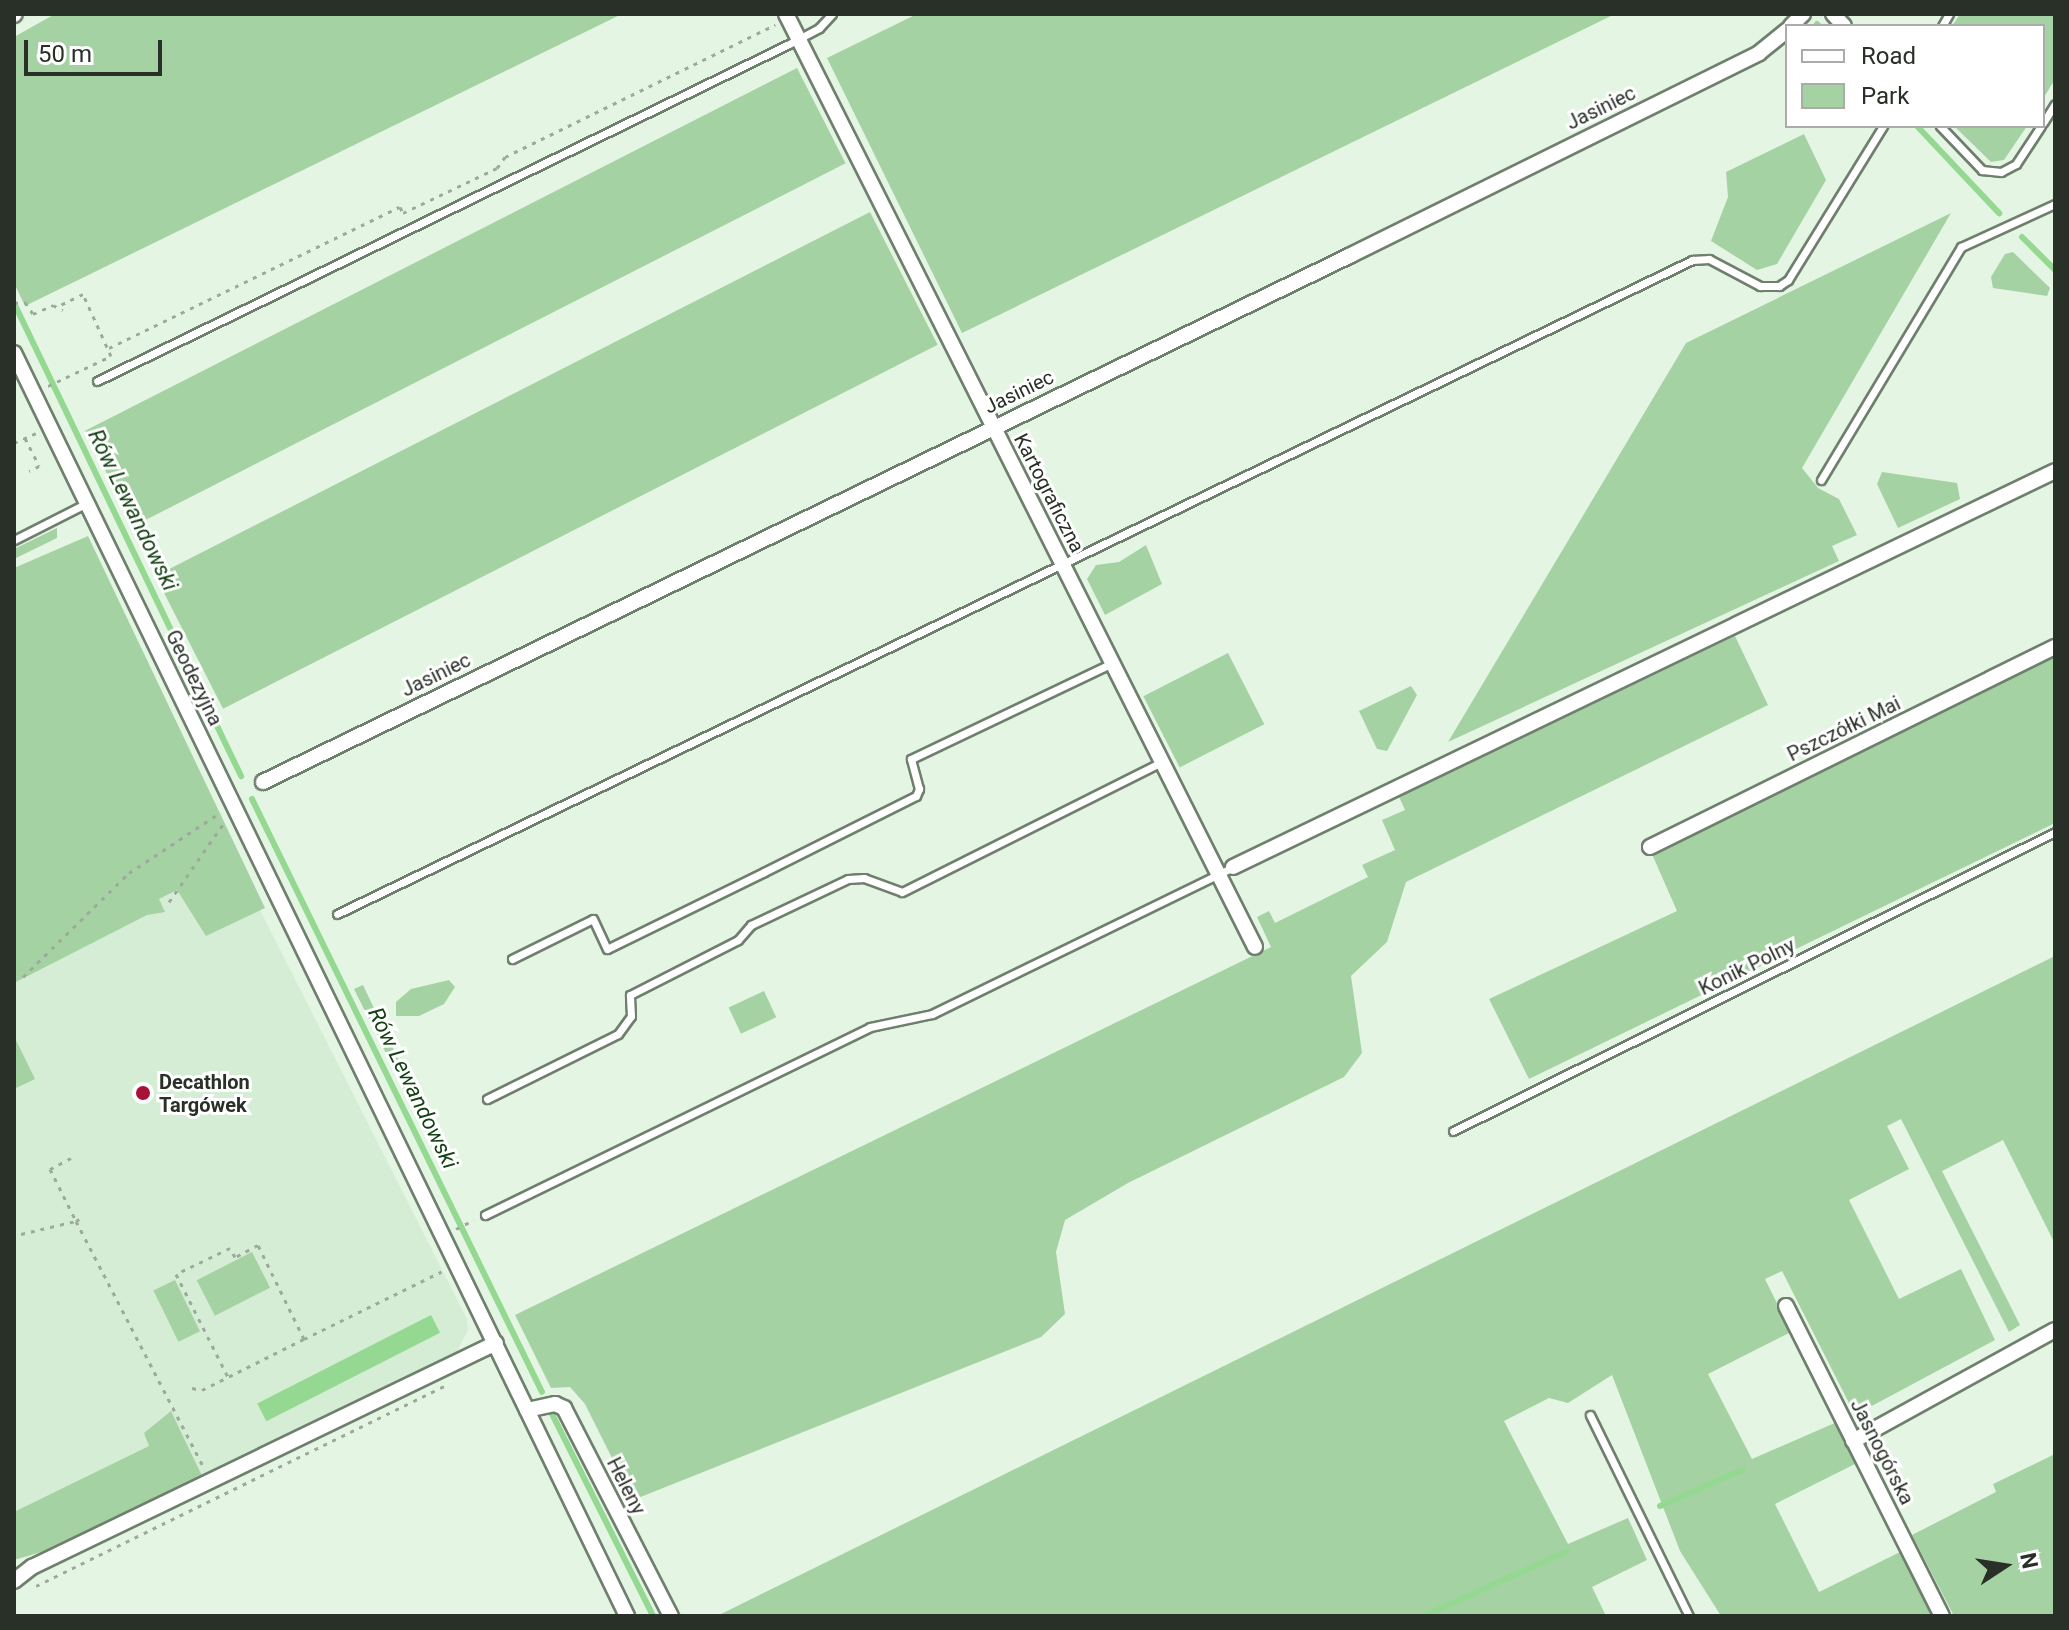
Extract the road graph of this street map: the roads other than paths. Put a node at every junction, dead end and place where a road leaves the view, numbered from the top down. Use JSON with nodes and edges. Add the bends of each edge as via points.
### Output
{"nodes":[{"id":1,"x":832,"y":14,"type":"edge"},
{"id":2,"x":780,"y":19,"type":"edge"},
{"id":3,"x":1785,"y":31,"type":"edge"},
{"id":4,"x":798,"y":39,"type":"junction"},
{"id":5,"x":1882,"y":128,"type":"edge"},
{"id":6,"x":1942,"y":128,"type":"edge"},
{"id":7,"x":2039,"y":128,"type":"edge"},
{"id":8,"x":2055,"y":204,"type":"edge"},
{"id":9,"x":14,"y":353,"type":"edge"},
{"id":10,"x":97,"y":381,"type":"dead end"},
{"id":11,"x":994,"y":426,"type":"junction"},
{"id":12,"x":2055,"y":471,"type":"edge"},
{"id":13,"x":1821,"y":480,"type":"dead end"},
{"id":14,"x":87,"y":503,"type":"junction"},
{"id":15,"x":14,"y":540,"type":"edge"},
{"id":16,"x":1064,"y":566,"type":"junction"},
{"id":17,"x":2055,"y":647,"type":"edge"},
{"id":18,"x":1112,"y":663,"type":"junction"},
{"id":19,"x":1162,"y":762,"type":"junction"},
{"id":20,"x":263,"y":782,"type":"dead end"},
{"id":21,"x":2055,"y":832,"type":"edge"},
{"id":22,"x":1650,"y":847,"type":"dead end"},
{"id":23,"x":1233,"y":867,"type":"joint"},
{"id":24,"x":1219,"y":874,"type":"junction"},
{"id":25,"x":337,"y":914,"type":"dead end"},
{"id":26,"x":1255,"y":947,"type":"dead end"},
{"id":27,"x":512,"y":959,"type":"dead end"},
{"id":28,"x":487,"y":1099,"type":"dead end"},
{"id":29,"x":1453,"y":1131,"type":"dead end"},
{"id":30,"x":485,"y":1215,"type":"dead end"},
{"id":31,"x":1786,"y":1306,"type":"dead end"},
{"id":32,"x":2055,"y":1330,"type":"edge"},
{"id":33,"x":496,"y":1343,"type":"junction"},
{"id":34,"x":527,"y":1410,"type":"junction"},
{"id":35,"x":1590,"y":1415,"type":"dead end"},
{"id":36,"x":1853,"y":1441,"type":"junction"},
{"id":37,"x":14,"y":1567,"type":"edge"},
{"id":38,"x":32,"y":1567,"type":"junction"},
{"id":39,"x":14,"y":1581,"type":"edge"},
{"id":40,"x":627,"y":1616,"type":"edge"},
{"id":41,"x":671,"y":1616,"type":"edge"},
{"id":42,"x":1689,"y":1616,"type":"edge"},
{"id":43,"x":1942,"y":1616,"type":"edge"}],
"edges":[{"from":1,"to":4,"type":"lane"},
{"from":2,"to":4,"type":"street","name":"Kartograficzna"},
{"from":3,"to":11,"type":"street","name":"Jasiniec","via":[[1759,53]]},
{"from":4,"to":10,"type":"lane"},
{"from":4,"to":11,"type":"street","name":"Kartograficzna"},
{"from":5,"to":16,"type":"lane","via":[[1788,280],[1779,286],[1760,286],[1709,259],[1692,260]]},
{"from":6,"to":7,"type":"lane","via":[[1982,170],[2001,172],[2016,164]]},
{"from":8,"to":13,"type":"lane","via":[[1961,247]]},
{"from":9,"to":14,"type":"street","name":"Geodezyjna"},
{"from":11,"to":16,"type":"street","name":"Kartograficzna"},
{"from":11,"to":20,"type":"street","name":"Jasiniec"},
{"from":12,"to":23,"type":"street"},
{"from":14,"to":15,"type":"lane"},
{"from":14,"to":33,"type":"street","name":"Geodezyjna"},
{"from":16,"to":18,"type":"street","name":"Kartograficzna"},
{"from":16,"to":25,"type":"lane"},
{"from":17,"to":22,"type":"street","name":"Pszczółki Mai"},
{"from":18,"to":19,"type":"street","name":"Kartograficzna"},
{"from":18,"to":27,"type":"lane","via":[[911,759],[916,796],[776,866],[607,949],[593,919]]},
{"from":19,"to":24,"type":"street","name":"Kartograficzna"},
{"from":19,"to":28,"type":"lane","via":[[902,892],[864,878],[848,879],[751,925],[738,940],[630,995],[631,1016],[618,1034]]},
{"from":21,"to":29,"type":"lane","name":"Konik Polny"},
{"from":23,"to":24,"type":"lane"},
{"from":24,"to":26,"type":"street","name":"Kartograficzna"},
{"from":24,"to":30,"type":"lane","via":[[932,1014],[870,1027]]},
{"from":31,"to":36,"type":"street","name":"Jasnogórska"},
{"from":32,"to":36,"type":"street"},
{"from":33,"to":34,"type":"street","name":"Geodezyjna"},
{"from":33,"to":38,"type":"street"},
{"from":34,"to":40,"type":"street","name":"Geodezyjna"},
{"from":34,"to":41,"type":"street","name":"Heleny","via":[[555,1404],[564,1408]]},
{"from":35,"to":42,"type":"lane"},
{"from":36,"to":43,"type":"street","name":"Jasnogórska"},
{"from":37,"to":38,"type":"street"},
{"from":38,"to":39,"type":"street"}]}
